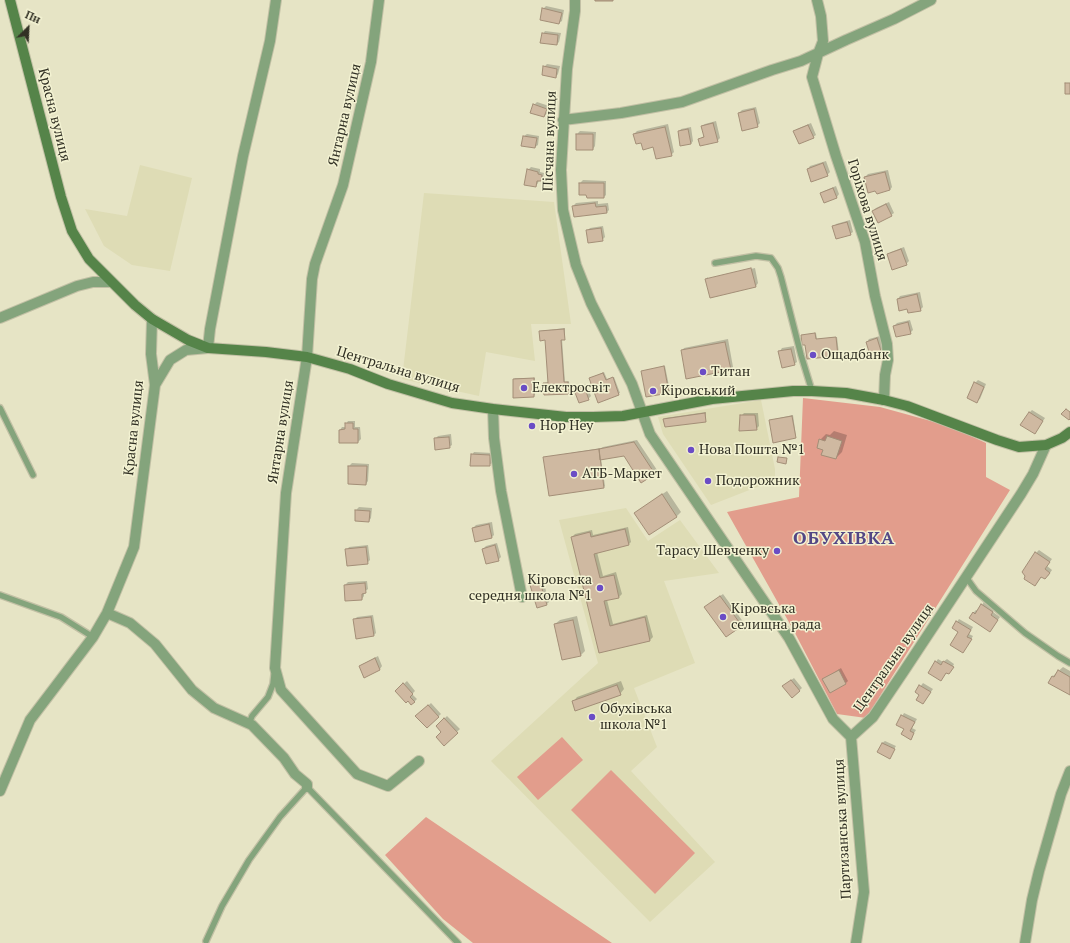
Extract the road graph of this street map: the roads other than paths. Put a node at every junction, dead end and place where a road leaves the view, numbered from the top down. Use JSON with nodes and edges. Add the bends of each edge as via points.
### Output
{"nodes":[{"id":1,"x":10,"y":0,"type":"edge"},
{"id":2,"x":276,"y":0,"type":"edge"},
{"id":3,"x":379,"y":0,"type":"edge"},
{"id":4,"x":575,"y":0,"type":"edge"},
{"id":5,"x":817,"y":0,"type":"edge"},
{"id":6,"x":931,"y":0,"type":"edge"},
{"id":7,"x":818,"y":54,"type":"junction"},
{"id":8,"x":563,"y":120,"type":"junction"},
{"id":9,"x":715,"y":263,"type":"dead end"},
{"id":10,"x":111,"y":282,"type":"junction"},
{"id":11,"x":0,"y":318,"type":"edge"},
{"id":12,"x":152,"y":319,"type":"junction"},
{"id":13,"x":208,"y":348,"type":"junction"},
{"id":14,"x":308,"y":357,"type":"junction"},
{"id":15,"x":155,"y":385,"type":"junction"},
{"id":16,"x":812,"y":391,"type":"junction"},
{"id":17,"x":884,"y":400,"type":"junction"},
{"id":18,"x":0,"y":408,"type":"edge"},
{"id":19,"x":493,"y":409,"type":"junction"},
{"id":20,"x":643,"y":411,"type":"junction"},
{"id":21,"x":1070,"y":432,"type":"edge"},
{"id":22,"x":1046,"y":446,"type":"junction"},
{"id":23,"x":33,"y":475,"type":"dead end"},
{"id":24,"x":966,"y":577,"type":"junction"},
{"id":25,"x":0,"y":595,"type":"edge"},
{"id":26,"x":522,"y":597,"type":"dead end"},
{"id":27,"x":107,"y":613,"type":"junction"},
{"id":28,"x":93,"y":637,"type":"junction"},
{"id":29,"x":1070,"y":663,"type":"edge"},
{"id":30,"x":275,"y":668,"type":"junction"},
{"id":31,"x":249,"y":724,"type":"junction"},
{"id":32,"x":851,"y":737,"type":"junction"},
{"id":33,"x":419,"y":761,"type":"dead end"},
{"id":34,"x":1070,"y":771,"type":"edge"},
{"id":35,"x":307,"y":787,"type":"junction"},
{"id":36,"x":0,"y":791,"type":"edge"},
{"id":37,"x":206,"y":941,"type":"dead end"},
{"id":38,"x":458,"y":943,"type":"edge"},
{"id":39,"x":856,"y":943,"type":"edge"},
{"id":40,"x":1024,"y":943,"type":"edge"}],
"edges":[{"from":1,"to":10,"type":"street","name":"Красна вулиця","via":[[60,197],[72,231],[89,259]]},
{"from":2,"to":13,"type":"street","via":[[270,40],[241,163]]},
{"from":3,"to":14,"type":"street","name":"Янтарна вулиця","via":[[371,62],[343,185],[312,279]]},
{"from":4,"to":8,"type":"street","name":"Пісчана вулиця"},
{"from":5,"to":7,"type":"street","name":"Горіхова вулиця","via":[[824,40]]},
{"from":6,"to":7,"type":"street"},
{"from":7,"to":8,"type":"street","via":[[682,102]]},
{"from":7,"to":17,"type":"street","name":"Горіхова вулиця","via":[[812,77],[865,242],[887,344]]},
{"from":8,"to":20,"type":"street","name":"Пісчана вулиця","via":[[563,210],[576,265],[591,303]]},
{"from":9,"to":16,"type":"lane","via":[[756,256],[771,258],[781,277]]},
{"from":10,"to":11,"type":"street","via":[[93,282],[77,286]]},
{"from":10,"to":12,"type":"street","name":"Красна вулиця"},
{"from":12,"to":13,"type":"street","name":"Центральна вулиця","via":[[188,340]]},
{"from":12,"to":15,"type":"street","name":"Красна вулиця","via":[[151,354]]},
{"from":13,"to":14,"type":"street","name":"Центральна вулиця"},
{"from":13,"to":15,"type":"street","via":[[186,350],[170,360]]},
{"from":14,"to":19,"type":"street","name":"Центральна вулиця","via":[[452,403]]},
{"from":14,"to":30,"type":"street","name":"Янтарна вулиця","via":[[286,493]]},
{"from":15,"to":27,"type":"street","name":"Красна вулиця","via":[[134,547]]},
{"from":16,"to":17,"type":"street","name":"Центральна вулиця","via":[[846,393]]},
{"from":16,"to":20,"type":"street","name":"Центральна вулиця","via":[[712,400]]},
{"from":17,"to":22,"type":"street","name":"Центральна вулиця","via":[[1019,447]]},
{"from":18,"to":23,"type":"lane"},
{"from":19,"to":20,"type":"street","name":"Центральна вулиця","via":[[566,417],[623,416]]},
{"from":19,"to":26,"type":"street","via":[[501,491]]},
{"from":20,"to":32,"type":"street","via":[[650,434],[789,638],[833,719]]},
{"from":21,"to":22,"type":"street","name":"Центральна вулиця"},
{"from":22,"to":24,"type":"street","name":"Центральна вулиця","via":[[1021,494]]},
{"from":24,"to":29,"type":"lane","via":[[976,591],[1025,633]]},
{"from":24,"to":32,"type":"street","name":"Центральна вулиця","via":[[873,717]]},
{"from":25,"to":28,"type":"lane","via":[[61,617]]},
{"from":27,"to":28,"type":"street","name":"Красна вулиця"},
{"from":27,"to":31,"type":"street","via":[[130,623],[156,644],[192,690],[214,708]]},
{"from":28,"to":36,"type":"street","name":"Красна вулиця","via":[[30,720]]},
{"from":30,"to":31,"type":"lane","via":[[268,697],[252,716]]},
{"from":30,"to":33,"type":"street","name":"Янтарна вулиця","via":[[281,690],[358,774],[388,786]]},
{"from":31,"to":35,"type":"street","via":[[284,758]]},
{"from":32,"to":39,"type":"street","name":"Партизанська вулиця","via":[[864,892]]},
{"from":34,"to":40,"type":"street","via":[[1039,871]]},
{"from":35,"to":37,"type":"lane","via":[[249,860],[222,906]]},
{"from":35,"to":38,"type":"lane"}]}
